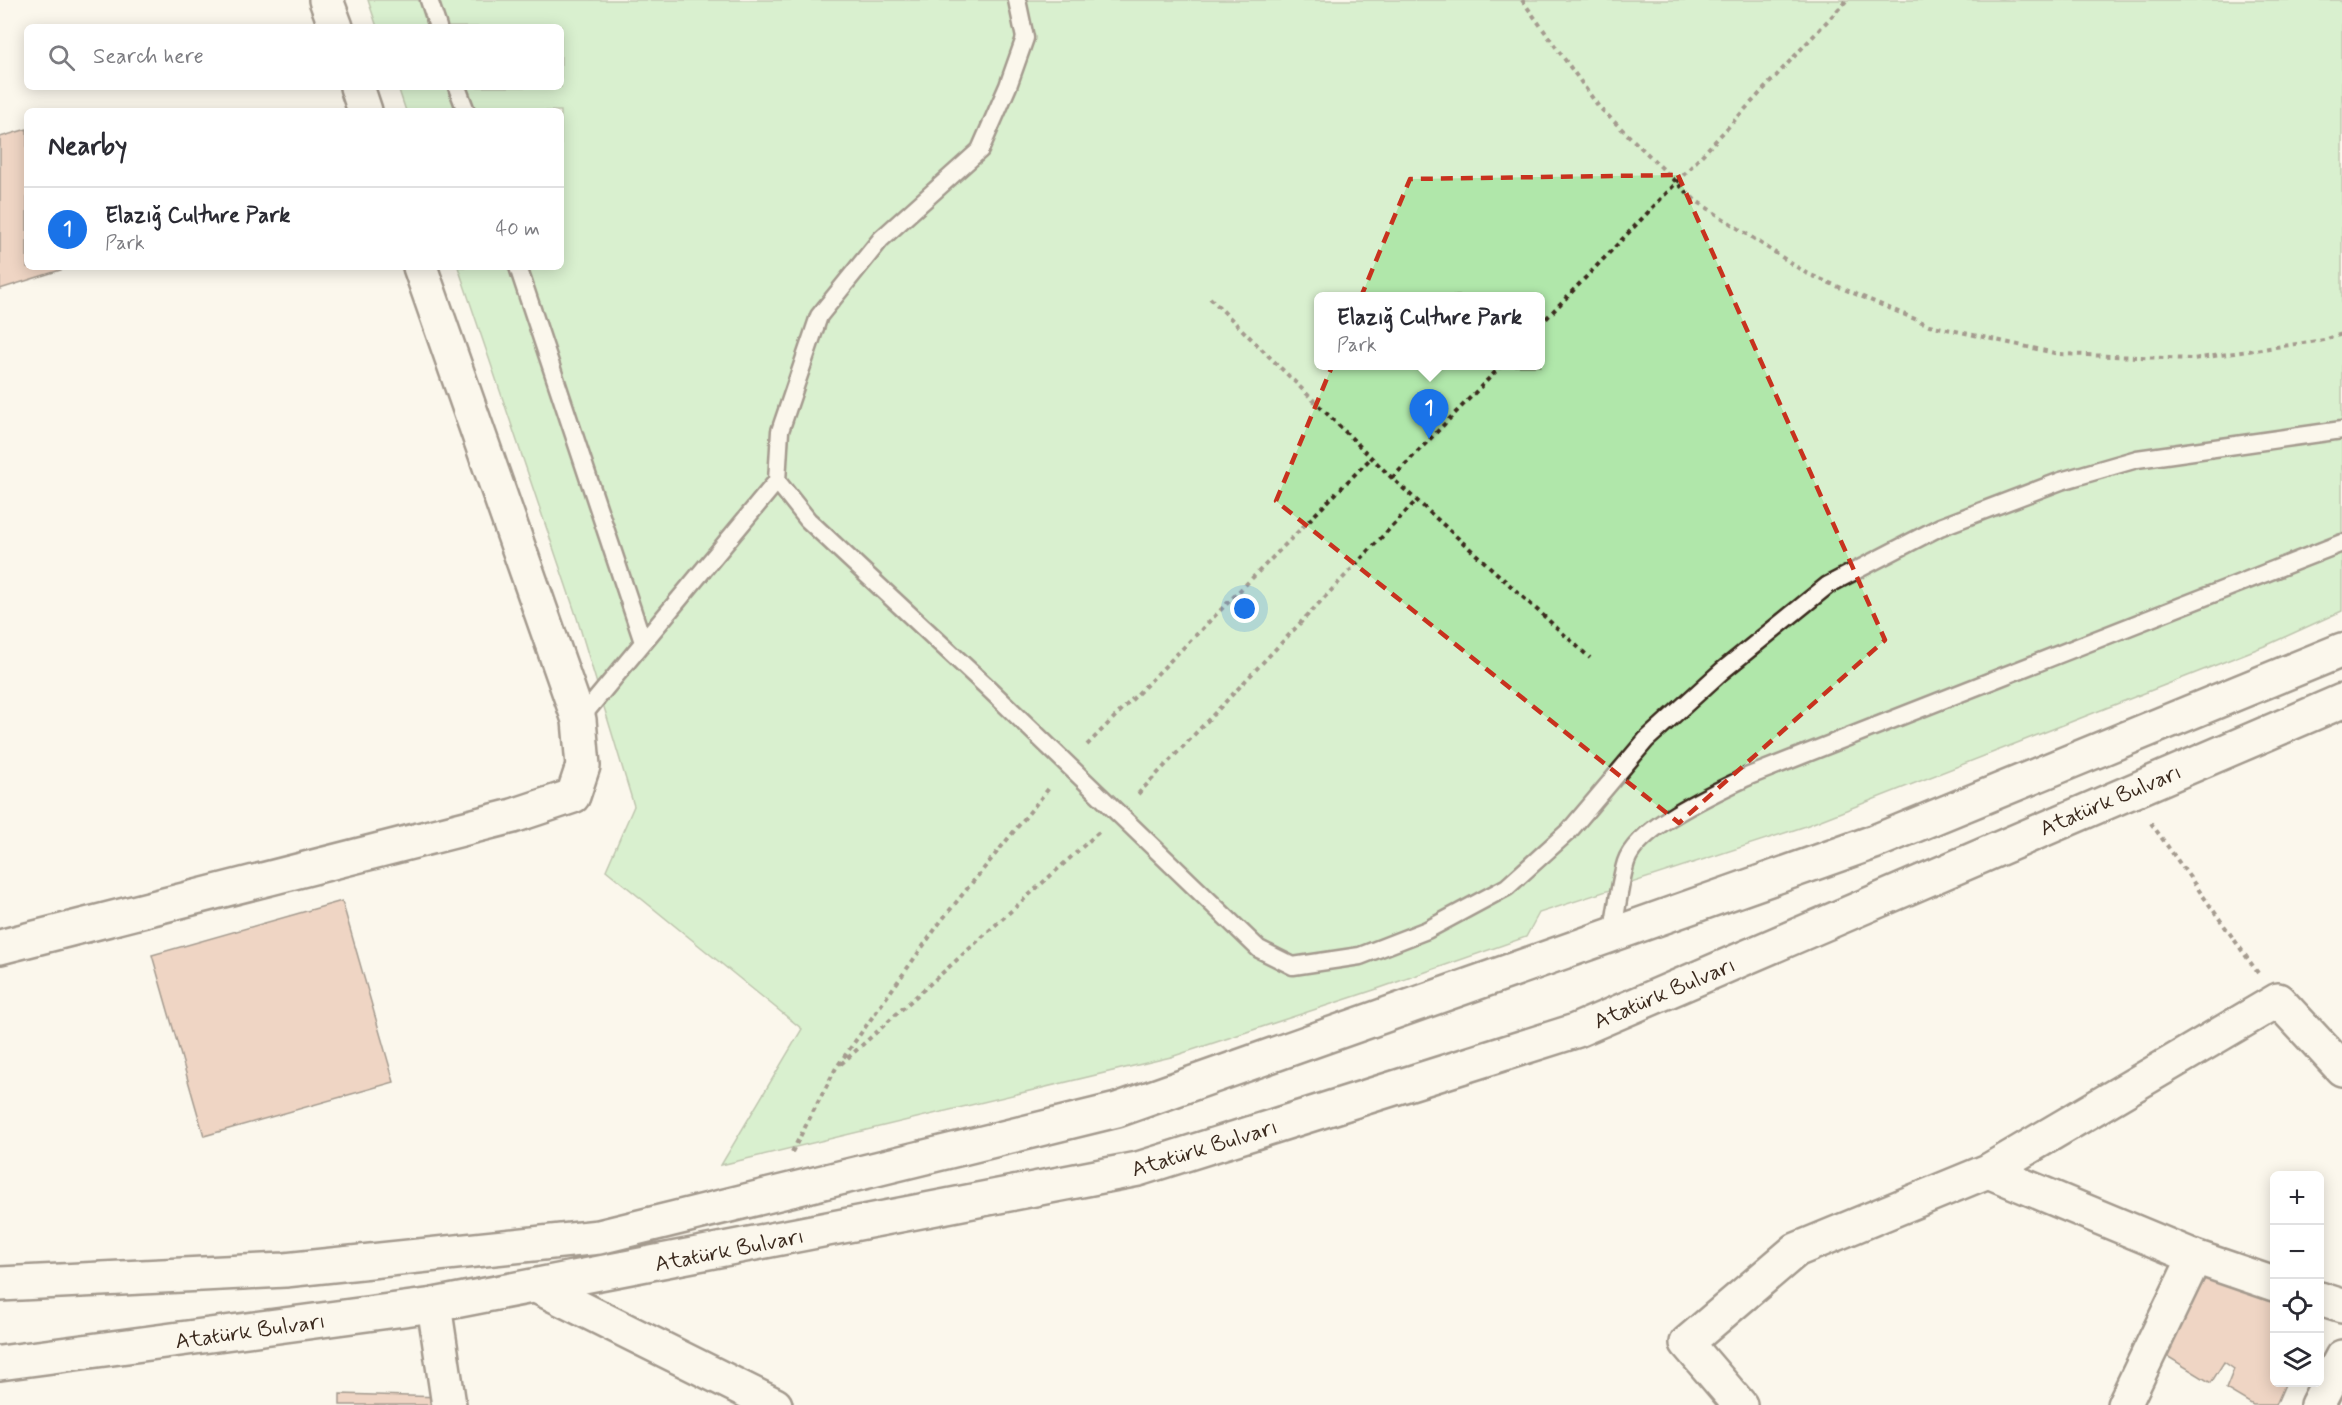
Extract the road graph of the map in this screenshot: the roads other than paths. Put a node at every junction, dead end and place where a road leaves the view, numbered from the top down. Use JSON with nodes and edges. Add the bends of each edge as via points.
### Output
{"nodes":[{"id":1,"x":326,"y":0,"type":"edge"},
{"id":2,"x":429,"y":0,"type":"edge"},
{"id":3,"x":1017,"y":0,"type":"edge"},
{"id":4,"x":335,"y":24,"type":"edge"},
{"id":5,"x":437,"y":24,"type":"edge"},
{"id":6,"x":358,"y":90,"type":"edge"},
{"id":7,"x":459,"y":90,"type":"edge"},
{"id":8,"x":364,"y":108,"type":"edge"},
{"id":9,"x":465,"y":108,"type":"edge"},
{"id":10,"x":421,"y":270,"type":"edge"},
{"id":11,"x":519,"y":270,"type":"edge"},
{"id":12,"x":2342,"y":429,"type":"edge"},
{"id":13,"x":777,"y":481,"type":"junction"},
{"id":14,"x":2342,"y":543,"type":"edge"},
{"id":15,"x":644,"y":642,"type":"junction"},
{"id":16,"x":2342,"y":650,"type":"edge"},
{"id":17,"x":2342,"y":701,"type":"edge"},
{"id":18,"x":579,"y":720,"type":"junction"},
{"id":19,"x":1612,"y":934,"type":"junction"},
{"id":20,"x":0,"y":947,"type":"edge"},
{"id":21,"x":2342,"y":1069,"type":"edge"},
{"id":22,"x":1988,"y":1171,"type":"junction"},
{"id":23,"x":2195,"y":1257,"type":"junction"},
{"id":24,"x":2270,"y":1283,"type":"edge"},
{"id":25,"x":0,"y":1284,"type":"edge"},
{"id":26,"x":536,"y":1286,"type":"junction"},
{"id":27,"x":2324,"y":1301,"type":"edge"},
{"id":28,"x":434,"y":1305,"type":"junction"},
{"id":29,"x":2342,"y":1306,"type":"edge"},
{"id":30,"x":2342,"y":1357,"type":"edge"},
{"id":31,"x":0,"y":1363,"type":"edge"},
{"id":32,"x":449,"y":1405,"type":"edge"},
{"id":33,"x":775,"y":1405,"type":"edge"},
{"id":34,"x":1740,"y":1405,"type":"edge"},
{"id":35,"x":2124,"y":1405,"type":"edge"},
{"id":36,"x":2318,"y":1405,"type":"edge"}],
"edges":[{"from":1,"to":4,"type":"main road"},
{"from":2,"to":5,"type":"lane"},
{"from":3,"to":13,"type":"lane","via":[[1025,39],[980,150],[881,239],[819,316],[780,430]]},
{"from":6,"to":8,"type":"main road"},
{"from":7,"to":9,"type":"lane"},
{"from":10,"to":18,"type":"main road"},
{"from":11,"to":15,"type":"lane"},
{"from":12,"to":13,"type":"lane","via":[[2137,459],[2061,481],[1940,527],[1828,585],[1722,671],[1646,740],[1570,830],[1507,887],[1427,930],[1360,956],[1293,966],[1259,949],[808,520]]},
{"from":13,"to":15,"type":"lane"},
{"from":14,"to":19,"type":"lane","via":[[1749,776],[1693,803],[1653,830],[1627,860]]},
{"from":15,"to":18,"type":"lane"},
{"from":16,"to":19,"type":"main road","name":"Atatürk Bulvarı","via":[[1874,842]]},
{"from":17,"to":26,"type":"main road","name":"Atatürk Bulvarı","via":[[1575,1031],[1149,1165]]},
{"from":18,"to":20,"type":"main road","via":[[583,766],[573,796],[513,816]]},
{"from":19,"to":25,"type":"main road","name":"Atatürk Bulvarı","via":[[1117,1110],[587,1238],[285,1270]]},
{"from":21,"to":22,"type":"main road","via":[[2278,1000]]},
{"from":22,"to":23,"type":"main road"},
{"from":22,"to":34,"type":"main road","via":[[1796,1250],[1687,1343]]},
{"from":23,"to":24,"type":"main road"},
{"from":23,"to":35,"type":"main road"},
{"from":26,"to":28,"type":"main road","name":"Atatürk Bulvarı"},
{"from":26,"to":33,"type":"main road"},
{"from":27,"to":29,"type":"main road"},
{"from":28,"to":31,"type":"main road","name":"Atatürk Bulvarı"},
{"from":28,"to":32,"type":"main road"},
{"from":30,"to":36,"type":"main road"}]}
